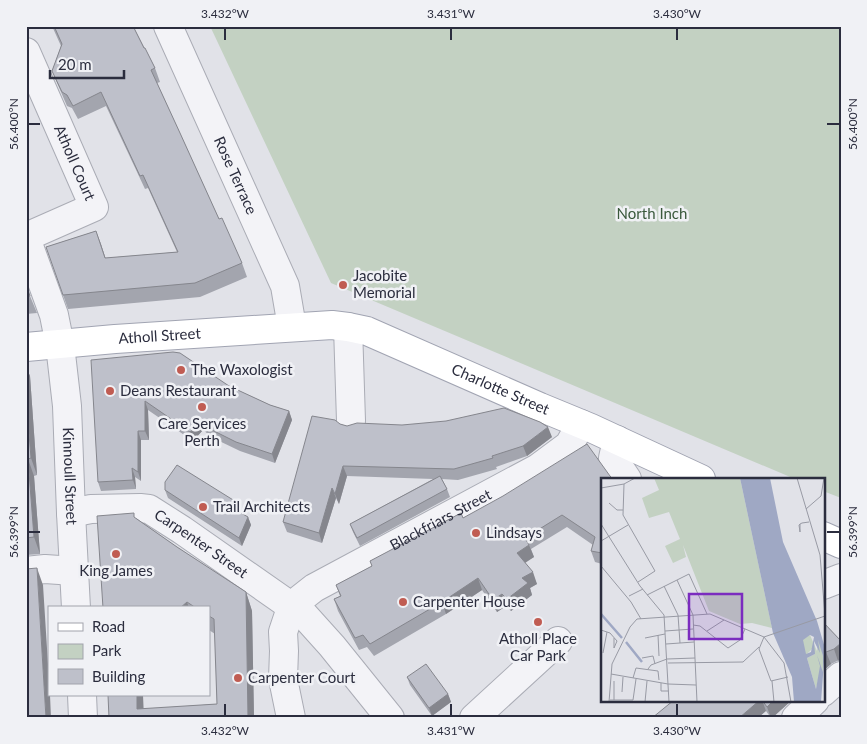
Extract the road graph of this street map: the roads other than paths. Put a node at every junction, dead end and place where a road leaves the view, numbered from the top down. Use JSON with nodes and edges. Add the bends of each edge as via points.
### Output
{"nodes":[{"id":1,"x":168,"y":26,"type":"edge"},
{"id":2,"x":26,"y":52,"type":"edge"},
{"id":3,"x":26,"y":237,"type":"edge"},
{"id":4,"x":292,"y":327,"type":"junction"},
{"id":5,"x":348,"y":327,"type":"junction"},
{"id":6,"x":60,"y":345,"type":"junction"},
{"id":7,"x":26,"y":348,"type":"edge"},
{"id":8,"x":351,"y":420,"type":"dead end"},
{"id":9,"x":581,"y":424,"type":"junction"},
{"id":10,"x":617,"y":440,"type":"junction"},
{"id":11,"x":625,"y":476,"type":"edge"},
{"id":12,"x":699,"y":478,"type":"edge"},
{"id":13,"x":71,"y":513,"type":"junction"},
{"id":14,"x":824,"y":536,"type":"edge"},
{"id":15,"x":841,"y":544,"type":"edge"},
{"id":16,"x":26,"y":570,"type":"edge"},
{"id":17,"x":74,"y":571,"type":"junction"},
{"id":18,"x":841,"y":578,"type":"edge"},
{"id":19,"x":824,"y":584,"type":"edge"},
{"id":20,"x":76,"y":606,"type":"edge"},
{"id":21,"x":293,"y":608,"type":"junction"},
{"id":22,"x":558,"y":641,"type":"dead end"},
{"id":23,"x":841,"y":676,"type":"edge"},
{"id":24,"x":824,"y":691,"type":"edge"},
{"id":25,"x":82,"y":696,"type":"edge"},
{"id":26,"x":813,"y":702,"type":"edge"},
{"id":27,"x":83,"y":718,"type":"edge"},
{"id":28,"x":291,"y":718,"type":"edge"},
{"id":29,"x":390,"y":718,"type":"edge"},
{"id":30,"x":474,"y":718,"type":"edge"},
{"id":31,"x":796,"y":718,"type":"edge"}],
"edges":[{"from":1,"to":4,"type":"street","name":"Rose Terrace","via":[[285,286]]},
{"from":2,"to":3,"type":"street","name":"Atholl Court","via":[[94,207]]},
{"from":3,"to":6,"type":"street","name":"Kinnoull Street","via":[[54,315]]},
{"from":4,"to":5,"type":"main road","name":"Charlotte Street"},
{"from":4,"to":6,"type":"main road","name":"Atholl Street"},
{"from":5,"to":8,"type":"street"},
{"from":5,"to":9,"type":"main road","name":"Charlotte Street","via":[[367,331]]},
{"from":6,"to":7,"type":"main road","name":"Atholl Street"},
{"from":6,"to":13,"type":"street","name":"Kinnoull Street","via":[[67,406]]},
{"from":9,"to":10,"type":"main road","name":"Charlotte Street"},
{"from":9,"to":21,"type":"street","name":"Blackfriars Street","via":[[570,445],[538,468],[314,588]]},
{"from":10,"to":11,"type":"street","via":[[613,458]]},
{"from":10,"to":12,"type":"main road","name":"Charlotte Street"},
{"from":13,"to":17,"type":"street","name":"Kinnoull Street"},
{"from":13,"to":21,"type":"street","name":"Carpenter Street","via":[[91,509],[149,509]]},
{"from":14,"to":15,"type":"main road"},
{"from":16,"to":17,"type":"street"},
{"from":17,"to":20,"type":"street","name":"Kinnoull Street"},
{"from":18,"to":19,"type":"street"},
{"from":21,"to":28,"type":"street","via":[[283,632],[283,679]]},
{"from":21,"to":29,"type":"street","name":"Carpenter Street","via":[[305,616],[332,646]]},
{"from":22,"to":30,"type":"street"},
{"from":23,"to":24,"type":"street"},
{"from":25,"to":27,"type":"street"},
{"from":26,"to":31,"type":"street"}]}
